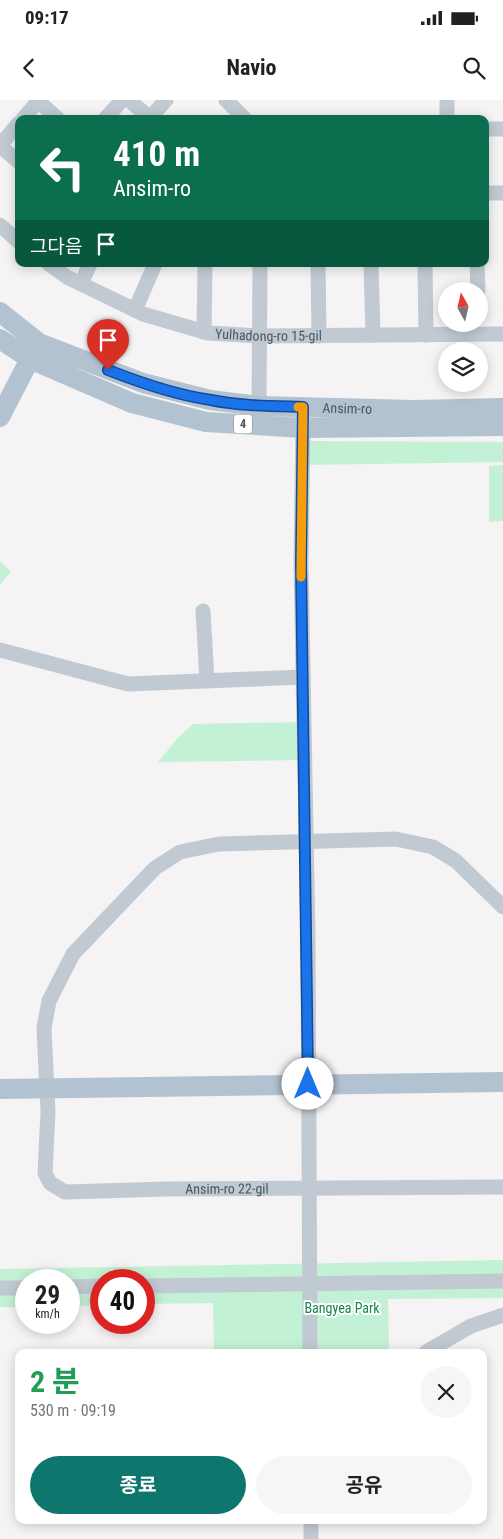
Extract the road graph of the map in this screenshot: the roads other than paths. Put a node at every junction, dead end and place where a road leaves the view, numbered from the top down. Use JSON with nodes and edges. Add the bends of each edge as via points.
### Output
{"nodes":[{"id":1,"x":38,"y":100,"type":"edge"},
{"id":2,"x":122,"y":100,"type":"edge"},
{"id":3,"x":129,"y":100,"type":"edge"},
{"id":4,"x":166,"y":100,"type":"edge"},
{"id":5,"x":226,"y":100,"type":"edge"},
{"id":6,"x":446,"y":100,"type":"edge"},
{"id":7,"x":26,"y":115,"type":"edge"},
{"id":8,"x":54,"y":115,"type":"edge"},
{"id":9,"x":109,"y":115,"type":"edge"},
{"id":10,"x":146,"y":115,"type":"edge"},
{"id":11,"x":153,"y":115,"type":"edge"},
{"id":12,"x":241,"y":115,"type":"edge"},
{"id":13,"x":447,"y":115,"type":"edge"},
{"id":14,"x":15,"y":128,"type":"edge"},
{"id":15,"x":489,"y":129,"type":"edge"},
{"id":16,"x":503,"y":129,"type":"edge"},
{"id":17,"x":0,"y":145,"type":"edge"},
{"id":18,"x":15,"y":158,"type":"edge"},
{"id":19,"x":489,"y":193,"type":"edge"},
{"id":20,"x":503,"y":193,"type":"edge"},
{"id":21,"x":0,"y":225,"type":"edge"},
{"id":22,"x":15,"y":238,"type":"edge"},
{"id":23,"x":53,"y":267,"type":"edge"},
{"id":24,"x":89,"y":267,"type":"edge"},
{"id":25,"x":154,"y":267,"type":"edge"},
{"id":26,"x":205,"y":267,"type":"edge"},
{"id":27,"x":260,"y":267,"type":"edge"},
{"id":28,"x":318,"y":267,"type":"edge"},
{"id":29,"x":372,"y":267,"type":"edge"},
{"id":30,"x":425,"y":267,"type":"edge"},
{"id":31,"x":477,"y":267,"type":"edge"},
{"id":32,"x":478,"y":282,"type":"edge"},
{"id":33,"x":81,"y":284,"type":"junction"},
{"id":34,"x":135,"y":310,"type":"junction"},
{"id":35,"x":0,"y":312,"type":"edge"},
{"id":36,"x":488,"y":331,"type":"edge"},
{"id":37,"x":204,"y":332,"type":"junction"},
{"id":38,"x":452,"y":332,"type":"edge"},
{"id":39,"x":503,"y":334,"type":"edge"},
{"id":40,"x":373,"y":335,"type":"junction"},
{"id":41,"x":426,"y":335,"type":"junction"},
{"id":42,"x":259,"y":336,"type":"junction"},
{"id":43,"x":320,"y":336,"type":"junction"},
{"id":44,"x":0,"y":339,"type":"edge"},
{"id":45,"x":30,"y":359,"type":"junction"},
{"id":46,"x":259,"y":406,"type":"junction"},
{"id":47,"x":303,"y":407,"type":"junction"},
{"id":48,"x":503,"y":408,"type":"edge"},
{"id":49,"x":0,"y":417,"type":"edge"},
{"id":50,"x":503,"y":426,"type":"edge"},
{"id":51,"x":303,"y":428,"type":"junction"},
{"id":52,"x":203,"y":611,"type":"dead end"},
{"id":53,"x":0,"y":650,"type":"edge"},
{"id":54,"x":303,"y":677,"type":"junction"},
{"id":55,"x":207,"y":681,"type":"junction"},
{"id":56,"x":306,"y":842,"type":"junction"},
{"id":57,"x":503,"y":907,"type":"edge"},
{"id":58,"x":503,"y":1082,"type":"edge"},
{"id":59,"x":308,"y":1084,"type":"junction"},
{"id":60,"x":47,"y":1088,"type":"junction"},
{"id":61,"x":0,"y":1089,"type":"edge"},
{"id":62,"x":503,"y":1187,"type":"edge"},
{"id":63,"x":309,"y":1189,"type":"junction"},
{"id":64,"x":503,"y":1281,"type":"edge"},
{"id":65,"x":310,"y":1282,"type":"junction"},
{"id":66,"x":155,"y":1286,"type":"edge"},
{"id":67,"x":0,"y":1288,"type":"edge"},
{"id":68,"x":15,"y":1288,"type":"edge"},
{"id":69,"x":503,"y":1315,"type":"edge"},
{"id":70,"x":310,"y":1349,"type":"edge"},
{"id":71,"x":431,"y":1349,"type":"edge"},
{"id":72,"x":311,"y":1524,"type":"edge"},
{"id":73,"x":311,"y":1539,"type":"edge"}],
"edges":[{"from":1,"to":7,"type":"street"},
{"from":1,"to":8,"type":"street"},
{"from":2,"to":9,"type":"street"},
{"from":3,"to":10,"type":"street"},
{"from":4,"to":11,"type":"street"},
{"from":5,"to":12,"type":"street"},
{"from":6,"to":13,"type":"street"},
{"from":14,"to":17,"type":"street"},
{"from":15,"to":16,"type":"street"},
{"from":17,"to":18,"type":"street"},
{"from":19,"to":20,"type":"street"},
{"from":21,"to":22,"type":"street"},
{"from":23,"to":33,"type":"street","name":"Yulhadong-ro 15-gil"},
{"from":24,"to":33,"type":"street"},
{"from":25,"to":34,"type":"street"},
{"from":26,"to":37,"type":"street"},
{"from":27,"to":42,"type":"street"},
{"from":28,"to":43,"type":"street"},
{"from":29,"to":40,"type":"street"},
{"from":30,"to":41,"type":"street"},
{"from":31,"to":32,"type":"street"},
{"from":33,"to":34,"type":"street","name":"Yulhadong-ro 15-gil"},
{"from":34,"to":37,"type":"street","name":"Yulhadong-ro 15-gil"},
{"from":35,"to":46,"type":"main road","name":"Ansim-ro","number":"4","via":[[38,343],[143,383],[210,400]]},
{"from":36,"to":39,"type":"street","name":"Yulhadong-ro 15-gil"},
{"from":37,"to":42,"type":"street","name":"Yulhadong-ro 15-gil"},
{"from":38,"to":41,"type":"street","name":"Yulhadong-ro 15-gil"},
{"from":40,"to":41,"type":"street","name":"Yulhadong-ro 15-gil"},
{"from":40,"to":43,"type":"street","name":"Yulhadong-ro 15-gil"},
{"from":42,"to":43,"type":"street","name":"Yulhadong-ro 15-gil"},
{"from":42,"to":46,"type":"street"},
{"from":44,"to":45,"type":"main road","name":"Ansim-ro","number":"4"},
{"from":45,"to":49,"type":"main road"},
{"from":45,"to":51,"type":"main road","name":"Ansim-ro","number":"4","via":[[132,403],[206,422]]},
{"from":46,"to":47,"type":"main road","name":"Ansim-ro","number":"4"},
{"from":47,"to":48,"type":"main road","name":"Ansim-ro","number":"4"},
{"from":47,"to":51,"type":"street"},
{"from":50,"to":51,"type":"main road","name":"Ansim-ro","number":"4"},
{"from":51,"to":54,"type":"street"},
{"from":52,"to":55,"type":"street"},
{"from":53,"to":55,"type":"street","via":[[128,684]]},
{"from":54,"to":55,"type":"street"},
{"from":54,"to":56,"type":"street"},
{"from":56,"to":57,"type":"street","name":"Ansim-ro 22-gil","via":[[396,839],[433,847],[456,861]]},
{"from":56,"to":59,"type":"street"},
{"from":56,"to":60,"type":"street","name":"Ansim-ro 22-gil","via":[[212,846],[180,852],[155,868],[73,954],[49,1001],[44,1028]]},
{"from":58,"to":59,"type":"main road"},
{"from":59,"to":60,"type":"main road"},
{"from":59,"to":63,"type":"street"},
{"from":60,"to":61,"type":"main road"},
{"from":60,"to":63,"type":"street","name":"Ansim-ro 22-gil","via":[[45,1174],[50,1182],[65,1192]]},
{"from":62,"to":63,"type":"street","name":"Ansim-ro 22-gil"},
{"from":63,"to":65,"type":"street"},
{"from":64,"to":65,"type":"street"},
{"from":65,"to":66,"type":"street"},
{"from":65,"to":70,"type":"street"},
{"from":67,"to":68,"type":"street"},
{"from":69,"to":71,"type":"street","via":[[471,1326]]},
{"from":72,"to":73,"type":"street"}]}
